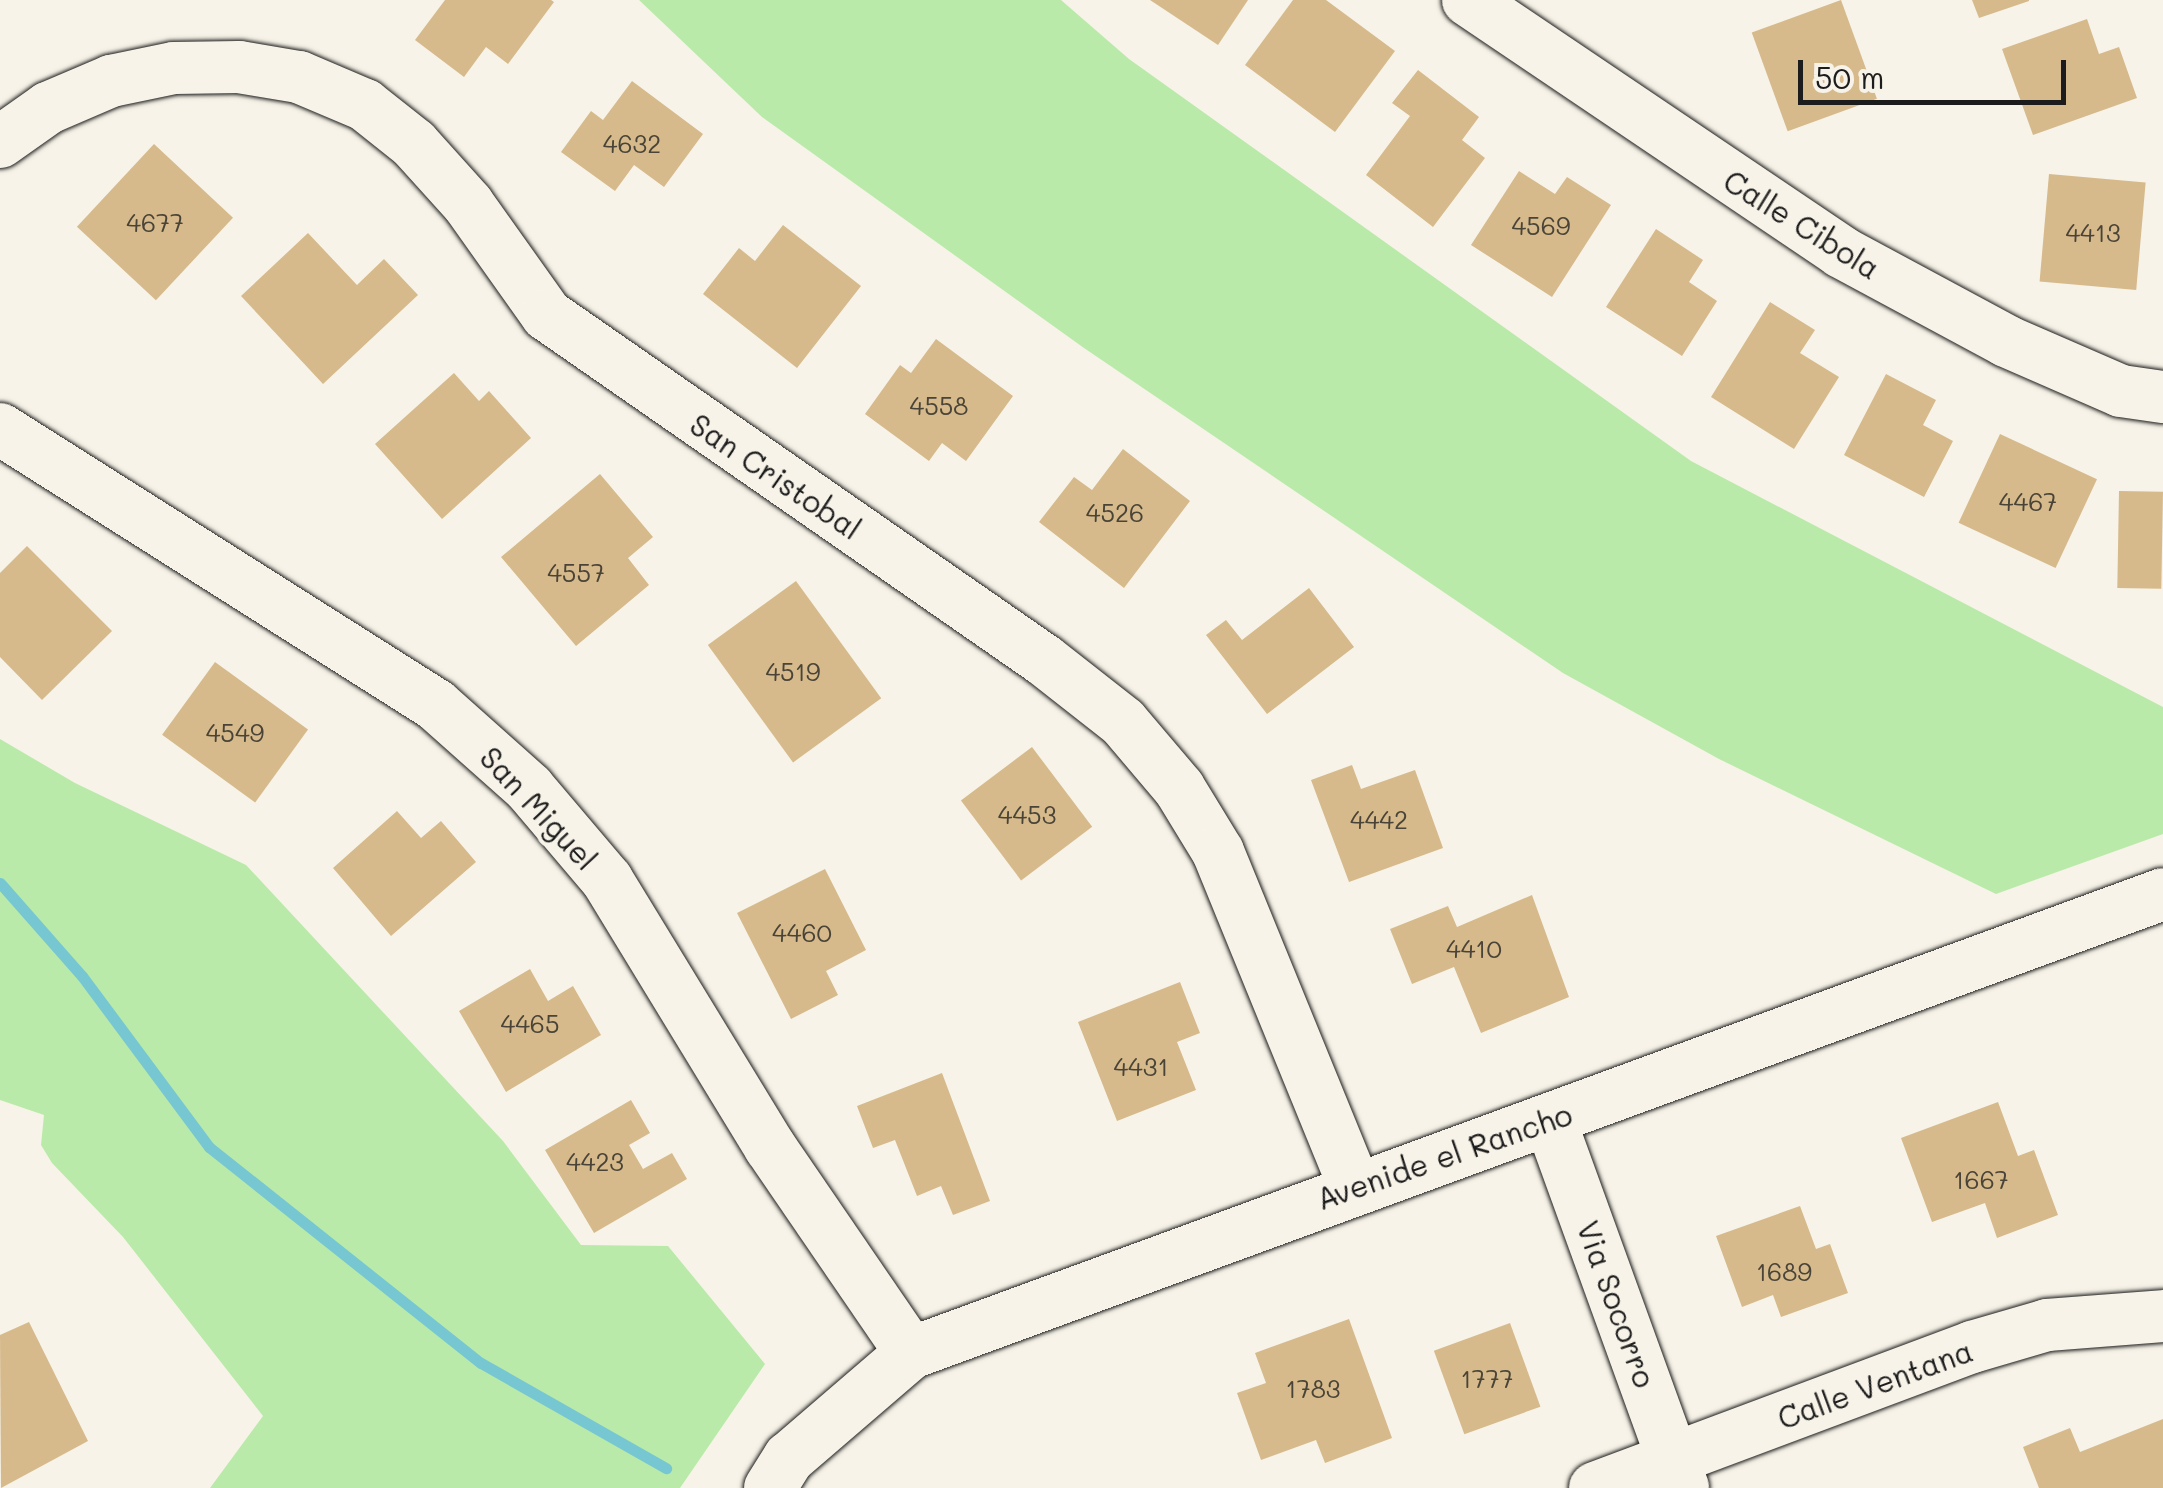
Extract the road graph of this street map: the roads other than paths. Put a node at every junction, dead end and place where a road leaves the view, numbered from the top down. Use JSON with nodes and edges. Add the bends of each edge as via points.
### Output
{"nodes":[{"id":1,"x":1468,"y":0,"type":"edge"},
{"id":2,"x":0,"y":142,"type":"edge"},
{"id":3,"x":2163,"y":397,"type":"edge"},
{"id":4,"x":0,"y":429,"type":"edge"},
{"id":5,"x":2163,"y":894,"type":"edge"},
{"id":6,"x":1550,"y":1120,"type":"junction"},
{"id":7,"x":1354,"y":1186,"type":"junction"},
{"id":8,"x":2163,"y":1316,"type":"edge"},
{"id":9,"x":911,"y":1354,"type":"junction"},
{"id":10,"x":1678,"y":1473,"type":"edge"},
{"id":11,"x":770,"y":1488,"type":"edge"},
{"id":12,"x":1595,"y":1488,"type":"edge"}],
"edges":[{"from":1,"to":3,"type":"street","name":"Calle Cibola","via":[[1841,252],[2006,341],[2121,391]]},
{"from":2,"to":7,"type":"street","name":"San Cristobal","via":[[48,108],[111,81],[174,68],[239,68],[299,78],[365,105],[414,144],[468,204],[547,315],[1044,660],[1123,722],[1178,788],[1218,852]]},
{"from":4,"to":9,"type":"street","name":"San Miguel","via":[[436,705],[529,788],[607,880],[770,1146]]},
{"from":5,"to":6,"type":"street","name":"Avenide el Rancho"},
{"from":6,"to":7,"type":"street","name":"Avenide el Rancho"},
{"from":6,"to":10,"type":"street","name":"Via Socorro"},
{"from":7,"to":9,"type":"street","name":"Avenide el Rancho"},
{"from":8,"to":10,"type":"street","name":"Calle Ventana","via":[[2047,1325]]},
{"from":9,"to":11,"type":"street","name":"Avenide el Rancho","via":[[789,1458]]},
{"from":10,"to":12,"type":"street","name":"Calle Ventana"}]}
